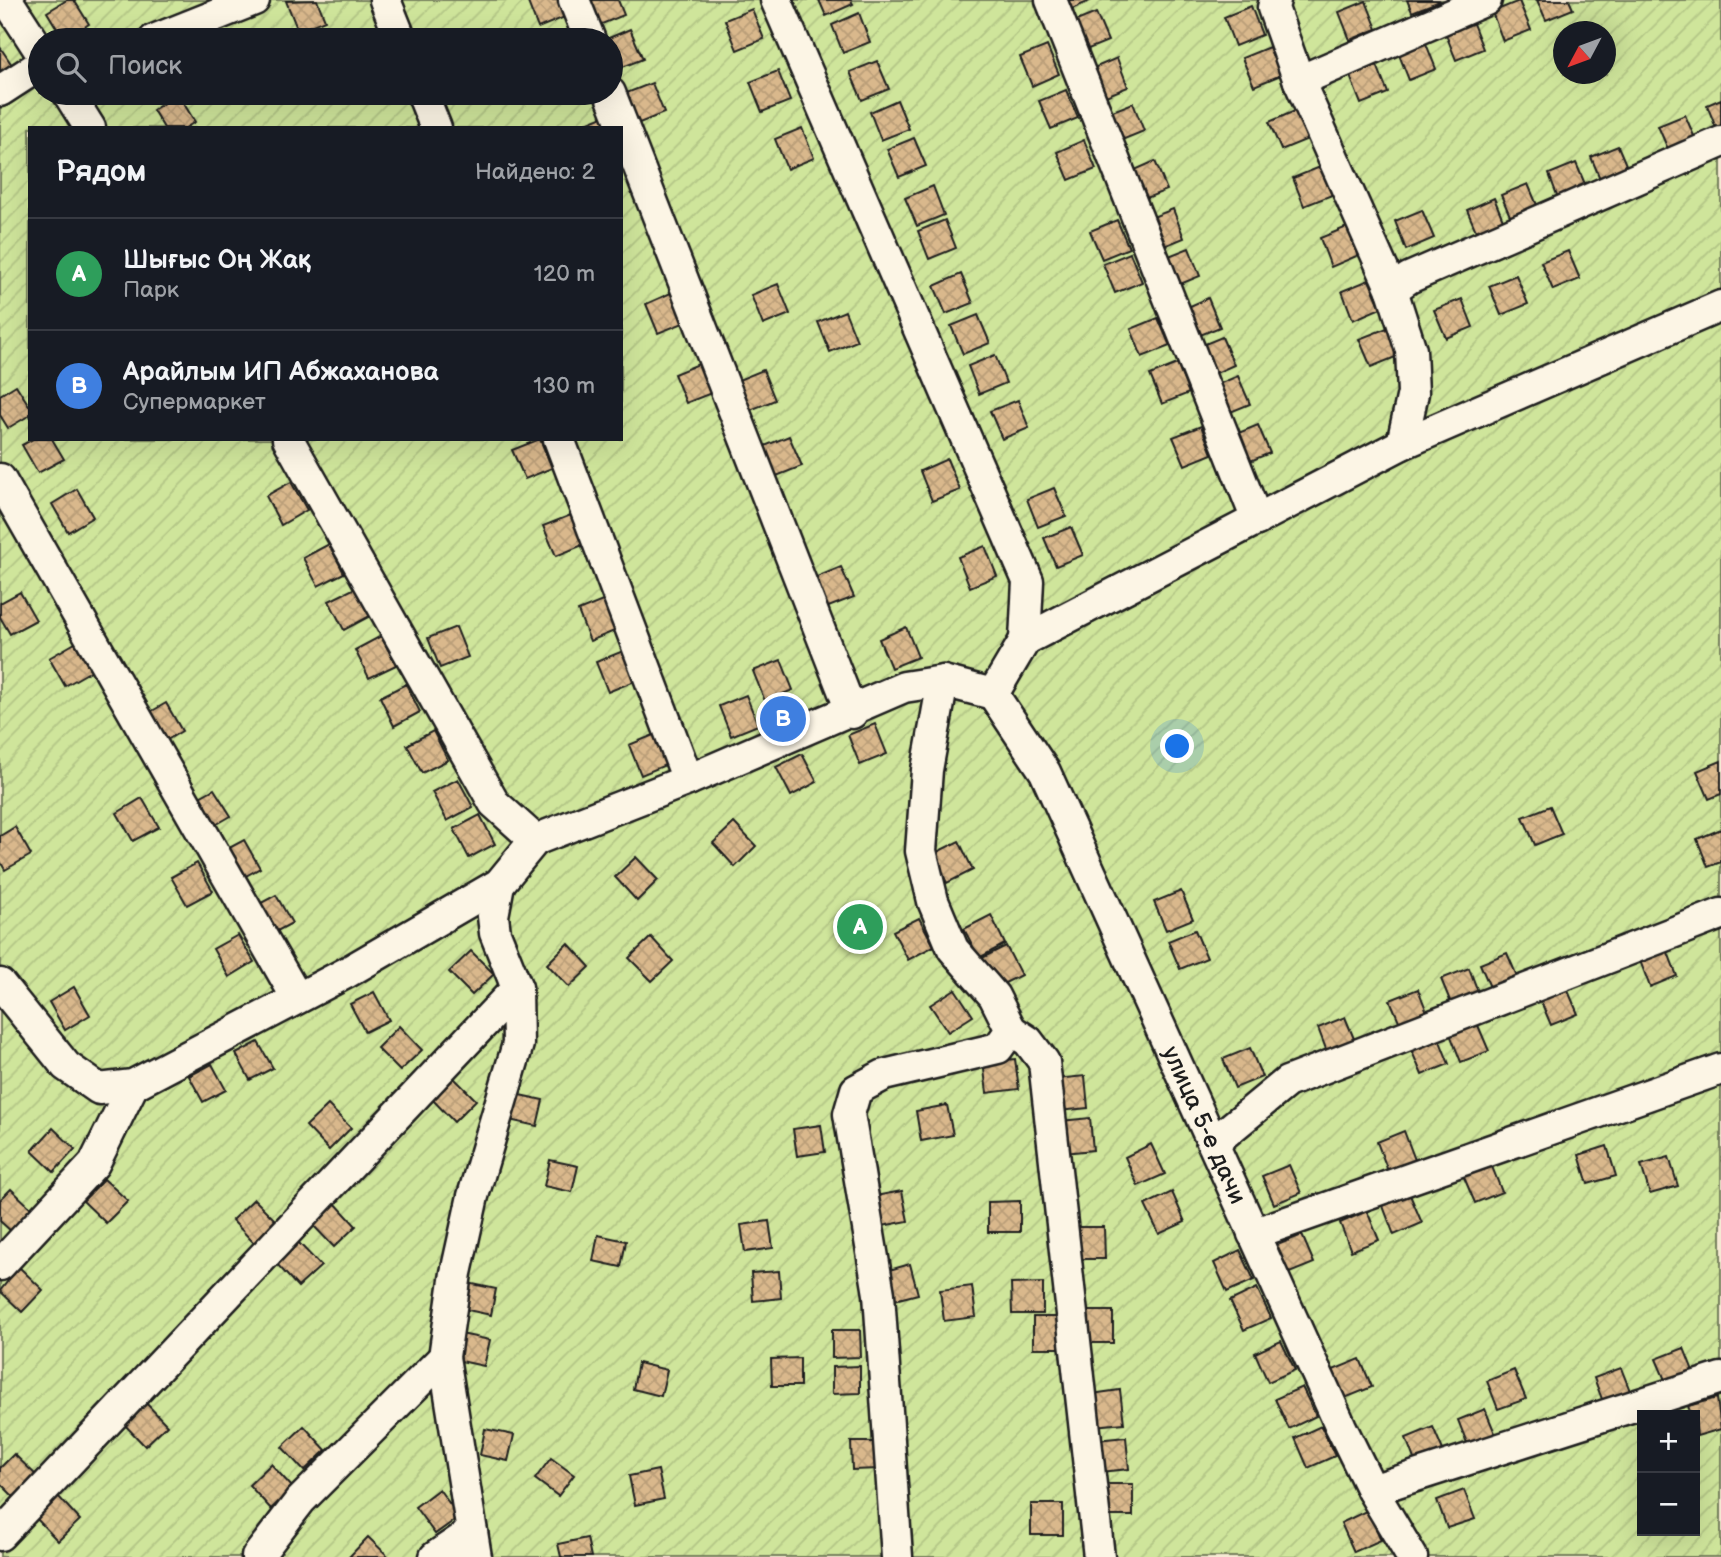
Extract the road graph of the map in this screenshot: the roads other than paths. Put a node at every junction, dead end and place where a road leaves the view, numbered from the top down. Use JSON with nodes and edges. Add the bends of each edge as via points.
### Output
{"nodes":[{"id":1,"x":7,"y":0,"type":"edge"},
{"id":2,"x":254,"y":0,"type":"edge"},
{"id":3,"x":385,"y":0,"type":"edge"},
{"id":4,"x":574,"y":0,"type":"edge"},
{"id":5,"x":776,"y":0,"type":"edge"},
{"id":6,"x":1051,"y":0,"type":"edge"},
{"id":7,"x":1275,"y":0,"type":"edge"},
{"id":8,"x":1486,"y":0,"type":"edge"},
{"id":9,"x":184,"y":28,"type":"edge"},
{"id":10,"x":396,"y":28,"type":"edge"},
{"id":11,"x":585,"y":28,"type":"edge"},
{"id":12,"x":28,"y":32,"type":"edge"},
{"id":13,"x":28,"y":73,"type":"edge"},
{"id":14,"x":1299,"y":81,"type":"junction"},
{"id":15,"x":0,"y":92,"type":"edge"},
{"id":16,"x":76,"y":105,"type":"edge"},
{"id":17,"x":427,"y":105,"type":"edge"},
{"id":18,"x":615,"y":105,"type":"edge"},
{"id":19,"x":89,"y":126,"type":"edge"},
{"id":20,"x":435,"y":126,"type":"edge"},
{"id":21,"x":623,"y":126,"type":"edge"},
{"id":22,"x":623,"y":126,"type":"edge"},
{"id":23,"x":1721,"y":142,"type":"edge"},
{"id":24,"x":1392,"y":290,"type":"junction"},
{"id":25,"x":1721,"y":306,"type":"edge"},
{"id":26,"x":289,"y":441,"type":"edge"},
{"id":27,"x":560,"y":441,"type":"edge"},
{"id":28,"x":1402,"y":444,"type":"junction"},
{"id":29,"x":0,"y":479,"type":"edge"},
{"id":30,"x":1257,"y":520,"type":"junction"},
{"id":31,"x":1025,"y":640,"type":"junction"},
{"id":32,"x":943,"y":681,"type":"junction"},
{"id":33,"x":993,"y":694,"type":"junction"},
{"id":34,"x":852,"y":713,"type":"junction"},
{"id":35,"x":688,"y":780,"type":"junction"},
{"id":36,"x":535,"y":840,"type":"junction"},
{"id":37,"x":499,"y":884,"type":"junction"},
{"id":38,"x":1721,"y":914,"type":"edge"},
{"id":39,"x":517,"y":988,"type":"junction"},
{"id":40,"x":297,"y":998,"type":"junction"},
{"id":41,"x":5,"y":1001,"type":"edge"},
{"id":42,"x":1010,"y":1030,"type":"junction"},
{"id":43,"x":1721,"y":1069,"type":"edge"},
{"id":44,"x":133,"y":1085,"type":"junction"},
{"id":45,"x":1213,"y":1143,"type":"junction"},
{"id":46,"x":1253,"y":1234,"type":"junction"},
{"id":47,"x":0,"y":1265,"type":"edge"},
{"id":48,"x":444,"y":1357,"type":"junction"},
{"id":49,"x":1721,"y":1378,"type":"edge"},
{"id":50,"x":1372,"y":1490,"type":"junction"},
{"id":51,"x":0,"y":1535,"type":"edge"},
{"id":52,"x":474,"y":1544,"type":"edge"},
{"id":53,"x":257,"y":1557,"type":"edge"},
{"id":54,"x":435,"y":1557,"type":"edge"},
{"id":55,"x":897,"y":1557,"type":"edge"},
{"id":56,"x":1099,"y":1557,"type":"edge"},
{"id":57,"x":1412,"y":1557,"type":"edge"}],
"edges":[{"from":1,"to":12,"type":"street"},
{"from":2,"to":9,"type":"street"},
{"from":3,"to":10,"type":"street"},
{"from":4,"to":11,"type":"street"},
{"from":5,"to":31,"type":"street","via":[[1028,581]]},
{"from":6,"to":30,"type":"street"},
{"from":7,"to":14,"type":"street","via":[[1273,8]]},
{"from":8,"to":14,"type":"street"},
{"from":13,"to":15,"type":"street"},
{"from":14,"to":24,"type":"street"},
{"from":16,"to":19,"type":"street"},
{"from":17,"to":20,"type":"street"},
{"from":18,"to":21,"type":"street"},
{"from":22,"to":34,"type":"street"},
{"from":23,"to":24,"type":"street","via":[[1409,278]]},
{"from":24,"to":28,"type":"street","via":[[1411,350],[1413,393]]},
{"from":25,"to":28,"type":"street"},
{"from":26,"to":36,"type":"street","via":[[494,803]]},
{"from":27,"to":35,"type":"street"},
{"from":28,"to":30,"type":"street"},
{"from":29,"to":40,"type":"street"},
{"from":30,"to":31,"type":"street"},
{"from":31,"to":33,"type":"street"},
{"from":32,"to":33,"type":"street"},
{"from":32,"to":34,"type":"street","via":[[904,687]]},
{"from":32,"to":42,"type":"street","via":[[927,770],[921,851],[933,901],[953,949],[994,996]]},
{"from":33,"to":45,"type":"street","name":"улица 5-е дачи","via":[[1045,772]]},
{"from":34,"to":35,"type":"street"},
{"from":35,"to":36,"type":"street"},
{"from":36,"to":37,"type":"street"},
{"from":37,"to":39,"type":"street","via":[[495,933]]},
{"from":37,"to":40,"type":"street"},
{"from":38,"to":45,"type":"street","via":[[1287,1082]]},
{"from":39,"to":48,"type":"street","via":[[518,1044],[473,1196]]},
{"from":39,"to":51,"type":"street"},
{"from":40,"to":44,"type":"street"},
{"from":41,"to":44,"type":"street","via":[[66,1066],[99,1089]]},
{"from":42,"to":55,"type":"street","via":[[998,1048],[884,1075],[856,1090],[849,1114],[879,1294]]},
{"from":42,"to":56,"type":"street","via":[[1028,1041],[1044,1062]]},
{"from":43,"to":46,"type":"street"},
{"from":44,"to":47,"type":"street","via":[[94,1164]]},
{"from":45,"to":46,"type":"street","name":"улица 5-е дачи"},
{"from":46,"to":50,"type":"street","name":"улица 5-е дачи"},
{"from":48,"to":52,"type":"street"},
{"from":48,"to":53,"type":"street","via":[[300,1501]]},
{"from":49,"to":50,"type":"street"},
{"from":50,"to":57,"type":"street","name":"улица 5-е дачи"},
{"from":52,"to":54,"type":"street"}]}
